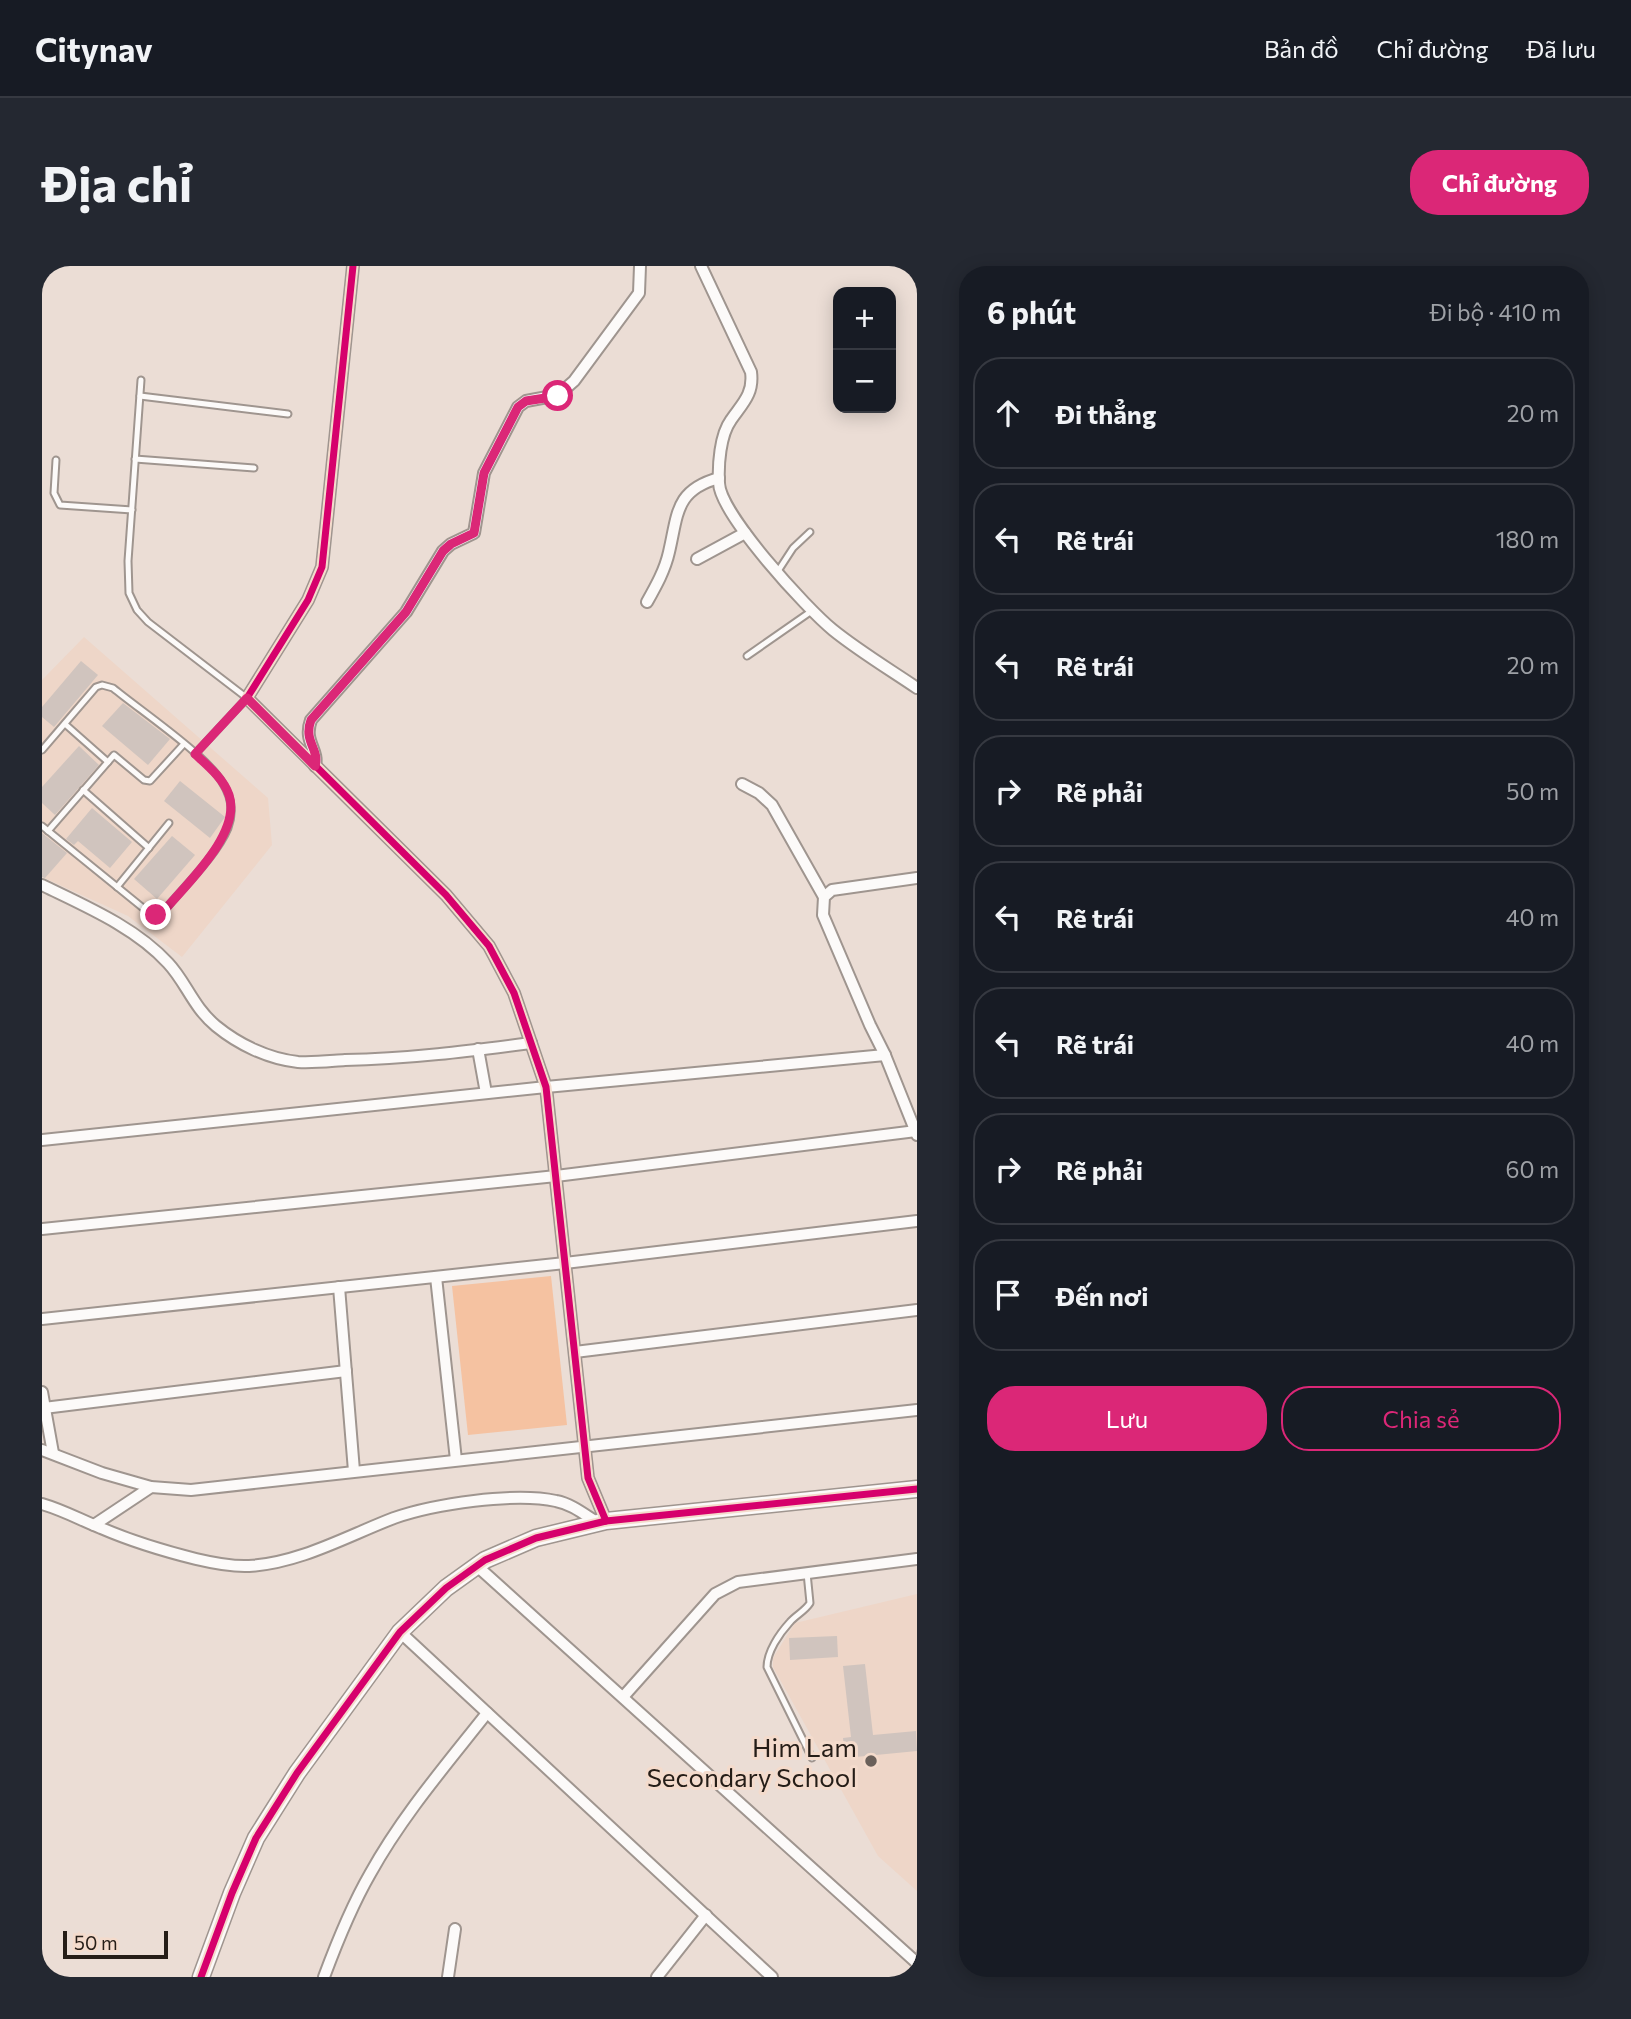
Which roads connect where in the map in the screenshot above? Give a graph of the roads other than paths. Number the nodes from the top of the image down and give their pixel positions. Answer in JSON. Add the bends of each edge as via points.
{"nodes":[{"id":1,"x":353,"y":266,"type":"edge"},
{"id":2,"x":640,"y":266,"type":"edge"},
{"id":3,"x":701,"y":266,"type":"edge"},
{"id":4,"x":141,"y":380,"type":"dead end"},
{"id":5,"x":140,"y":396,"type":"junction"},
{"id":6,"x":288,"y":414,"type":"dead end"},
{"id":7,"x":135,"y":459,"type":"junction"},
{"id":8,"x":56,"y":460,"type":"dead end"},
{"id":9,"x":254,"y":468,"type":"dead end"},
{"id":10,"x":719,"y":478,"type":"junction"},
{"id":11,"x":132,"y":510,"type":"junction"},
{"id":12,"x":745,"y":533,"type":"junction"},
{"id":13,"x":810,"y":533,"type":"dead end"},
{"id":14,"x":697,"y":559,"type":"dead end"},
{"id":15,"x":778,"y":571,"type":"junction"},
{"id":16,"x":647,"y":602,"type":"dead end"},
{"id":17,"x":813,"y":610,"type":"junction"},
{"id":18,"x":747,"y":656,"type":"dead end"},
{"id":19,"x":917,"y":688,"type":"edge"},
{"id":20,"x":247,"y":698,"type":"junction"},
{"id":21,"x":65,"y":724,"type":"junction"},
{"id":22,"x":183,"y":745,"type":"junction"},
{"id":23,"x":42,"y":750,"type":"edge"},
{"id":24,"x":195,"y":754,"type":"junction"},
{"id":25,"x":108,"y":762,"type":"junction"},
{"id":26,"x":315,"y":766,"type":"junction"},
{"id":27,"x":742,"y":784,"type":"dead end"},
{"id":28,"x":83,"y":790,"type":"junction"},
{"id":29,"x":169,"y":823,"type":"dead end"},
{"id":30,"x":42,"y":826,"type":"edge"},
{"id":31,"x":48,"y":831,"type":"junction"},
{"id":32,"x":149,"y":848,"type":"junction"},
{"id":33,"x":917,"y":878,"type":"edge"},
{"id":34,"x":42,"y":885,"type":"edge"},
{"id":35,"x":117,"y":887,"type":"junction"},
{"id":36,"x":824,"y":897,"type":"junction"},
{"id":37,"x":531,"y":1043,"type":"junction"},
{"id":38,"x":478,"y":1049,"type":"junction"},
{"id":39,"x":885,"y":1055,"type":"junction"},
{"id":40,"x":546,"y":1087,"type":"junction"},
{"id":41,"x":486,"y":1093,"type":"junction"},
{"id":42,"x":916,"y":1133,"type":"edge"},
{"id":43,"x":42,"y":1140,"type":"edge"},
{"id":44,"x":556,"y":1176,"type":"junction"},
{"id":45,"x":917,"y":1221,"type":"edge"},
{"id":46,"x":42,"y":1229,"type":"edge"},
{"id":47,"x":565,"y":1263,"type":"junction"},
{"id":48,"x":436,"y":1276,"type":"junction"},
{"id":49,"x":339,"y":1287,"type":"junction"},
{"id":50,"x":917,"y":1310,"type":"edge"},
{"id":51,"x":42,"y":1319,"type":"edge"},
{"id":52,"x":575,"y":1352,"type":"junction"},
{"id":53,"x":346,"y":1371,"type":"junction"},
{"id":54,"x":42,"y":1392,"type":"edge"},
{"id":55,"x":44,"y":1408,"type":"junction"},
{"id":56,"x":917,"y":1410,"type":"edge"},
{"id":57,"x":584,"y":1446,"type":"junction"},
{"id":58,"x":47,"y":1451,"type":"edge"},
{"id":59,"x":456,"y":1460,"type":"junction"},
{"id":60,"x":354,"y":1471,"type":"junction"},
{"id":61,"x":151,"y":1487,"type":"junction"},
{"id":62,"x":917,"y":1489,"type":"edge"},
{"id":63,"x":42,"y":1504,"type":"edge"},
{"id":64,"x":602,"y":1522,"type":"junction"},
{"id":65,"x":97,"y":1523,"type":"junction"},
{"id":66,"x":917,"y":1559,"type":"edge"},
{"id":67,"x":477,"y":1566,"type":"junction"},
{"id":68,"x":807,"y":1573,"type":"junction"},
{"id":69,"x":400,"y":1632,"type":"junction"},
{"id":70,"x":624,"y":1698,"type":"junction"},
{"id":71,"x":487,"y":1713,"type":"junction"},
{"id":72,"x":812,"y":1758,"type":"dead end"},
{"id":73,"x":706,"y":1915,"type":"junction"},
{"id":74,"x":455,"y":1929,"type":"dead end"},
{"id":75,"x":917,"y":1963,"type":"edge"},
{"id":76,"x":201,"y":1977,"type":"edge"},
{"id":77,"x":324,"y":1977,"type":"edge"},
{"id":78,"x":449,"y":1977,"type":"edge"},
{"id":79,"x":657,"y":1977,"type":"edge"},
{"id":80,"x":772,"y":1977,"type":"edge"}],
"edges":[{"from":1,"to":20,"type":"street","via":[[322,567],[308,600]]},
{"from":2,"to":26,"type":"street","via":[[639,293],[574,381],[558,396],[526,401],[518,407],[484,473],[474,533],[443,551],[406,612],[311,720],[307,733],[316,755]]},
{"from":3,"to":10,"type":"street","via":[[752,380],[743,406],[727,428]]},
{"from":4,"to":5,"type":"lane"},
{"from":5,"to":6,"type":"lane"},
{"from":5,"to":7,"type":"lane"},
{"from":7,"to":9,"type":"lane"},
{"from":7,"to":11,"type":"lane"},
{"from":8,"to":11,"type":"lane","via":[[54,493],[60,505]]},
{"from":10,"to":12,"type":"street","via":[[729,510]]},
{"from":10,"to":16,"type":"street","via":[[695,488],[678,508],[665,564]]},
{"from":11,"to":20,"type":"lane","via":[[128,561],[132,602],[148,622]]},
{"from":12,"to":14,"type":"street"},
{"from":12,"to":15,"type":"street"},
{"from":13,"to":15,"type":"lane"},
{"from":15,"to":17,"type":"street"},
{"from":17,"to":18,"type":"lane"},
{"from":17,"to":19,"type":"street","via":[[833,630]]},
{"from":20,"to":24,"type":"lane"},
{"from":20,"to":26,"type":"street"},
{"from":21,"to":22,"type":"lane","via":[[102,685],[113,688]]},
{"from":21,"to":23,"type":"lane"},
{"from":21,"to":25,"type":"lane"},
{"from":22,"to":24,"type":"lane"},
{"from":22,"to":25,"type":"lane","via":[[150,781],[117,755]]},
{"from":24,"to":35,"type":"lane","via":[[221,779],[229,795],[229,826],[220,843],[156,915]]},
{"from":25,"to":28,"type":"lane"},
{"from":26,"to":37,"type":"street","via":[[446,895],[489,946],[514,993]]},
{"from":27,"to":36,"type":"street","via":[[772,805]]},
{"from":28,"to":31,"type":"lane"},
{"from":28,"to":32,"type":"lane"},
{"from":29,"to":32,"type":"lane"},
{"from":30,"to":31,"type":"lane"},
{"from":31,"to":35,"type":"lane"},
{"from":32,"to":35,"type":"lane"},
{"from":33,"to":36,"type":"street","via":[[832,890]]},
{"from":34,"to":38,"type":"street","via":[[141,940],[169,964],[215,1026],[249,1048],[297,1062]]},
{"from":36,"to":39,"type":"street","via":[[823,915],[832,939]]},
{"from":37,"to":38,"type":"street"},
{"from":37,"to":40,"type":"street"},
{"from":38,"to":41,"type":"street"},
{"from":39,"to":40,"type":"street"},
{"from":39,"to":42,"type":"street"},
{"from":40,"to":41,"type":"street"},
{"from":40,"to":44,"type":"street"},
{"from":41,"to":43,"type":"street"},
{"from":42,"to":44,"type":"street"},
{"from":44,"to":46,"type":"street"},
{"from":44,"to":47,"type":"street"},
{"from":45,"to":47,"type":"street"},
{"from":47,"to":48,"type":"street"},
{"from":47,"to":52,"type":"street"},
{"from":48,"to":49,"type":"street"},
{"from":48,"to":59,"type":"street"},
{"from":49,"to":51,"type":"street"},
{"from":49,"to":53,"type":"street"},
{"from":50,"to":52,"type":"street"},
{"from":52,"to":57,"type":"street"},
{"from":53,"to":55,"type":"street"},
{"from":53,"to":60,"type":"street"},
{"from":54,"to":55,"type":"street"},
{"from":55,"to":58,"type":"street"},
{"from":56,"to":57,"type":"street"},
{"from":57,"to":59,"type":"street"},
{"from":57,"to":64,"type":"street"},
{"from":58,"to":61,"type":"street"},
{"from":59,"to":60,"type":"street"},
{"from":60,"to":61,"type":"street","via":[[191,1490]]},
{"from":61,"to":65,"type":"street"},
{"from":62,"to":64,"type":"street"},
{"from":63,"to":65,"type":"street"},
{"from":64,"to":65,"type":"street","via":[[558,1501],[541,1499],[428,1507],[311,1552],[247,1566],[171,1553]]},
{"from":64,"to":67,"type":"street","via":[[536,1538]]},
{"from":66,"to":68,"type":"street"},
{"from":67,"to":69,"type":"street"},
{"from":67,"to":70,"type":"street"},
{"from":68,"to":70,"type":"street","via":[[738,1582],[715,1594]]},
{"from":68,"to":72,"type":"lane","via":[[810,1603],[790,1622],[766,1667]]},
{"from":69,"to":71,"type":"street"},
{"from":69,"to":76,"type":"street","via":[[256,1838]]},
{"from":70,"to":75,"type":"street"},
{"from":71,"to":73,"type":"street"},
{"from":71,"to":77,"type":"street","via":[[409,1813],[371,1872],[346,1919]]},
{"from":73,"to":79,"type":"street"},
{"from":73,"to":80,"type":"street"},
{"from":74,"to":78,"type":"street"}]}
